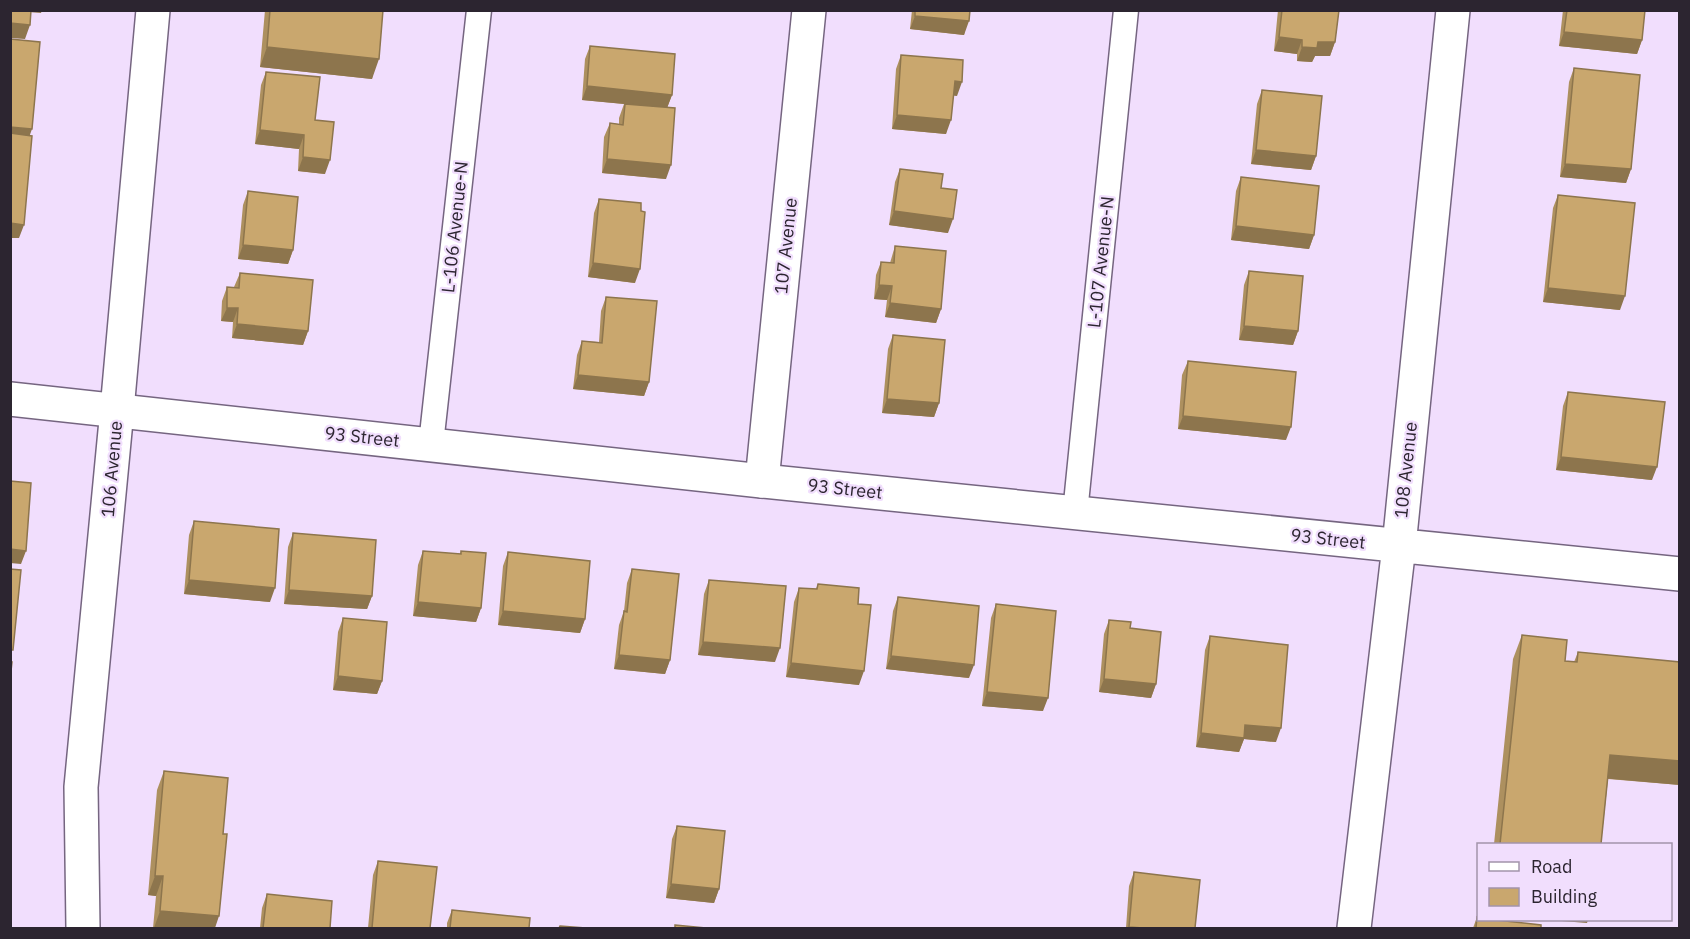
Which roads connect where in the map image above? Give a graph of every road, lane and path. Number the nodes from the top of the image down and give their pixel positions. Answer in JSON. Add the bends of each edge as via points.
{"nodes":[{"id":1,"x":153,"y":10,"type":"edge"},
{"id":2,"x":479,"y":10,"type":"edge"},
{"id":3,"x":809,"y":10,"type":"edge"},
{"id":4,"x":1126,"y":10,"type":"edge"},
{"id":5,"x":1453,"y":10,"type":"edge"},
{"id":6,"x":10,"y":399,"type":"edge"},
{"id":7,"x":117,"y":410,"type":"junction"},
{"id":8,"x":431,"y":444,"type":"junction"},
{"id":9,"x":762,"y":481,"type":"junction"},
{"id":10,"x":1075,"y":513,"type":"junction"},
{"id":11,"x":1399,"y":546,"type":"junction"},
{"id":12,"x":1680,"y":574,"type":"edge"},
{"id":13,"x":83,"y":928,"type":"edge"},
{"id":14,"x":1354,"y":928,"type":"edge"}],
"edges":[{"from":1,"to":7,"type":"street","name":"106 Avenue"},
{"from":2,"to":8,"type":"lane","name":"L-106 Avenue-N"},
{"from":3,"to":9,"type":"street","name":"107 Avenue"},
{"from":4,"to":10,"type":"lane","name":"L-107 Avenue-N"},
{"from":5,"to":11,"type":"street","name":"108 Avenue"},
{"from":6,"to":7,"type":"street","name":"93 Street"},
{"from":7,"to":8,"type":"street","name":"93 Street"},
{"from":7,"to":13,"type":"street","name":"106 Avenue","via":[[81,787]]},
{"from":8,"to":9,"type":"street","name":"93 Street"},
{"from":9,"to":10,"type":"street","name":"93 Street"},
{"from":10,"to":11,"type":"street","name":"93 Street"},
{"from":11,"to":12,"type":"street","name":"93 Street"},
{"from":11,"to":14,"type":"street","name":"108 Avenue"}]}
